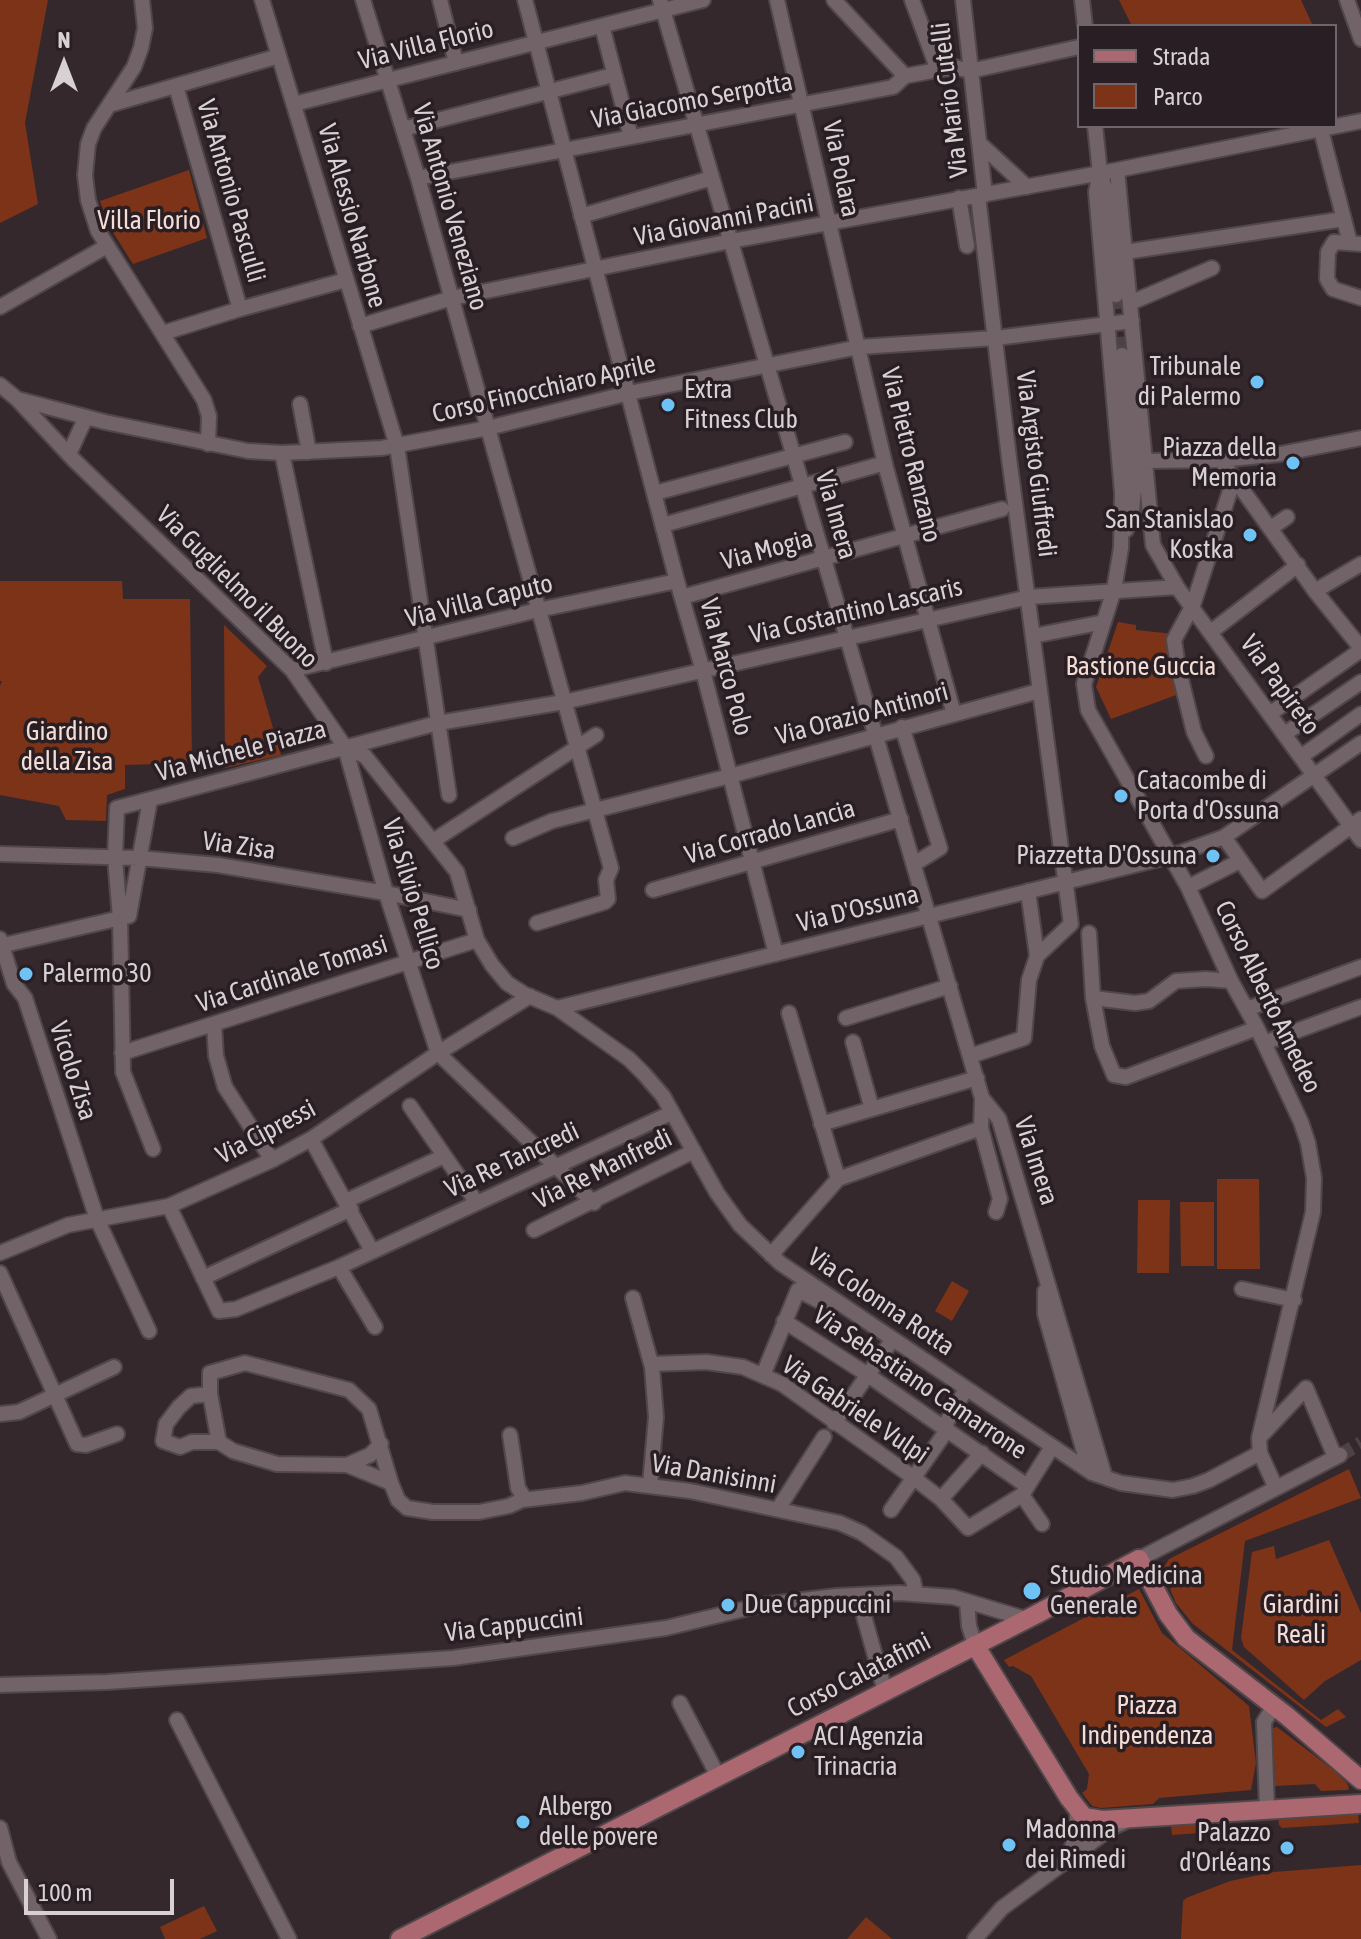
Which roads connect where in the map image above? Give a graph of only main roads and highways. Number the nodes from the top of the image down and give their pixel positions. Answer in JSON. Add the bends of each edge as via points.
{"nodes":[{"id":1,"x":975,"y":1645,"type":"junction"},
{"id":2,"x":1361,"y":1780,"type":"edge"},
{"id":3,"x":1358,"y":1802,"type":"edge"},
{"id":4,"x":400,"y":1939,"type":"edge"}],
"edges":[{"from":1,"to":2,"type":"main road","name":"Corso Calatafimi","via":[[1139,1559],[1186,1638]]},
{"from":1,"to":3,"type":"main road","via":[[1084,1817]]},
{"from":1,"to":4,"type":"main road","name":"Corso Calatafimi"}]}
